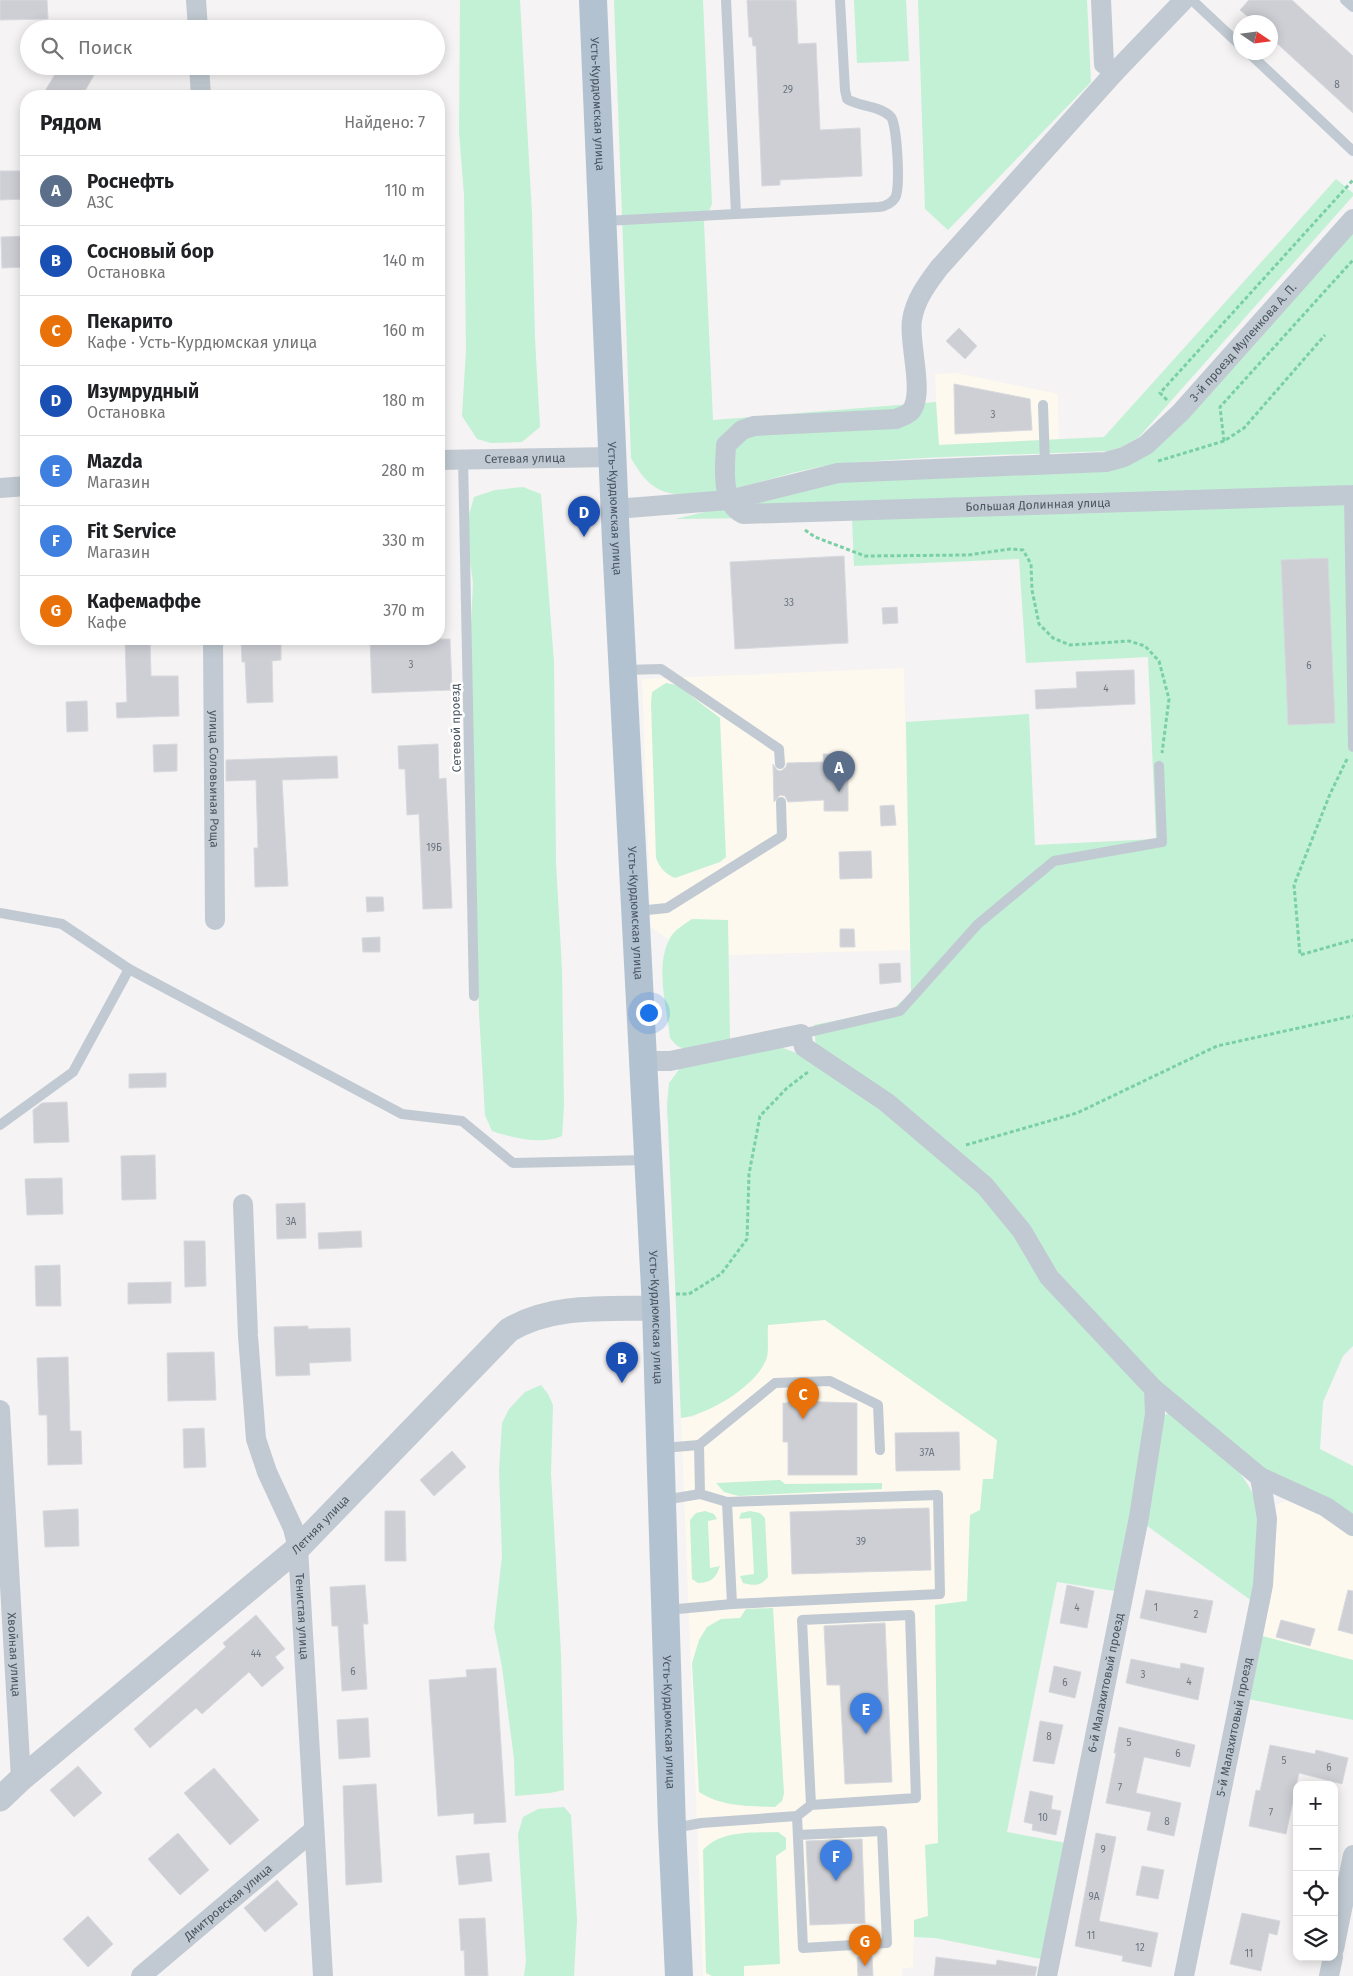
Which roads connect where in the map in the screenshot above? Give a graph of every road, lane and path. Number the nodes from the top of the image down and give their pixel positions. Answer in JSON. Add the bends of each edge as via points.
{"nodes":[{"id":1,"x":196,"y":0,"type":"edge"},
{"id":2,"x":593,"y":0,"type":"edge"},
{"id":3,"x":726,"y":0,"type":"edge"},
{"id":4,"x":840,"y":0,"type":"edge"},
{"id":5,"x":1101,"y":0,"type":"edge"},
{"id":6,"x":1184,"y":0,"type":"edge"},
{"id":7,"x":1192,"y":0,"type":"edge"},
{"id":8,"x":1345,"y":0,"type":"edge"},
{"id":9,"x":1353,"y":7,"type":"edge"},
{"id":10,"x":197,"y":20,"type":"edge"},
{"id":11,"x":1233,"y":38,"type":"edge"},
{"id":12,"x":1256,"y":60,"type":"edge"},
{"id":13,"x":1115,"y":72,"type":"junction"},
{"id":14,"x":200,"y":75,"type":"edge"},
{"id":15,"x":201,"y":90,"type":"edge"},
{"id":16,"x":1353,"y":151,"type":"edge"},
{"id":17,"x":1353,"y":180,"type":"edge"},
{"id":18,"x":736,"y":214,"type":"junction"},
{"id":19,"x":1353,"y":219,"type":"edge"},
{"id":20,"x":603,"y":221,"type":"junction"},
{"id":21,"x":1353,"y":260,"type":"edge"},
{"id":22,"x":1325,"y":335,"type":"dead end"},
{"id":23,"x":1043,"y":405,"type":"dead end"},
{"id":24,"x":1181,"y":412,"type":"junction"},
{"id":25,"x":1224,"y":442,"type":"junction"},
{"id":26,"x":612,"y":457,"type":"junction"},
{"id":27,"x":463,"y":458,"type":"junction"},
{"id":28,"x":445,"y":460,"type":"edge"},
{"id":29,"x":1155,"y":462,"type":"dead end"},
{"id":30,"x":1045,"y":464,"type":"junction"},
{"id":31,"x":20,"y":486,"type":"edge"},
{"id":32,"x":0,"y":488,"type":"edge"},
{"id":33,"x":1351,"y":495,"type":"edge"},
{"id":34,"x":729,"y":500,"type":"junction"},
{"id":35,"x":615,"y":509,"type":"junction"},
{"id":36,"x":791,"y":513,"type":"junction"},
{"id":37,"x":213,"y":645,"type":"edge"},
{"id":38,"x":623,"y":670,"type":"junction"},
{"id":39,"x":1352,"y":747,"type":"edge"},
{"id":40,"x":780,"y":764,"type":"dead end"},
{"id":41,"x":1159,"y":766,"type":"joint"},
{"id":42,"x":781,"y":802,"type":"dead end"},
{"id":43,"x":634,"y":912,"type":"junction"},
{"id":44,"x":0,"y":913,"type":"edge"},
{"id":45,"x":215,"y":920,"type":"dead end"},
{"id":46,"x":1353,"y":940,"type":"edge"},
{"id":47,"x":129,"y":969,"type":"junction"},
{"id":48,"x":474,"y":996,"type":"dead end"},
{"id":49,"x":1353,"y":1016,"type":"edge"},
{"id":50,"x":802,"y":1034,"type":"junction"},
{"id":51,"x":642,"y":1061,"type":"junction"},
{"id":52,"x":824,"y":1061,"type":"junction"},
{"id":53,"x":0,"y":1125,"type":"edge"},
{"id":54,"x":947,"y":1151,"type":"junction"},
{"id":55,"x":649,"y":1160,"type":"junction"},
{"id":56,"x":243,"y":1204,"type":"dead end"},
{"id":57,"x":656,"y":1301,"type":"junction"},
{"id":58,"x":1154,"y":1388,"type":"junction"},
{"id":59,"x":0,"y":1410,"type":"edge"},
{"id":60,"x":699,"y":1445,"type":"junction"},
{"id":61,"x":661,"y":1448,"type":"junction"},
{"id":62,"x":880,"y":1450,"type":"dead end"},
{"id":63,"x":1260,"y":1477,"type":"junction"},
{"id":64,"x":700,"y":1494,"type":"junction"},
{"id":65,"x":663,"y":1500,"type":"junction"},
{"id":66,"x":727,"y":1502,"type":"junction"},
{"id":67,"x":1353,"y":1526,"type":"edge"},
{"id":68,"x":298,"y":1548,"type":"junction"},
{"id":69,"x":732,"y":1604,"type":"junction"},
{"id":70,"x":666,"y":1610,"type":"junction"},
{"id":71,"x":21,"y":1779,"type":"junction"},
{"id":72,"x":0,"y":1799,"type":"edge"},
{"id":73,"x":811,"y":1805,"type":"junction"},
{"id":74,"x":797,"y":1816,"type":"junction"},
{"id":75,"x":672,"y":1828,"type":"junction"},
{"id":76,"x":314,"y":1830,"type":"junction"},
{"id":77,"x":798,"y":1835,"type":"junction"},
{"id":78,"x":1353,"y":1855,"type":"edge"},
{"id":79,"x":1338,"y":1929,"type":"edge"},
{"id":80,"x":1332,"y":1961,"type":"edge"},
{"id":81,"x":141,"y":1976,"type":"edge"},
{"id":82,"x":323,"y":1976,"type":"edge"},
{"id":83,"x":679,"y":1976,"type":"edge"},
{"id":84,"x":1047,"y":1976,"type":"edge"},
{"id":85,"x":1184,"y":1976,"type":"edge"},
{"id":86,"x":1329,"y":1976,"type":"edge"}],
"edges":[{"from":1,"to":10,"type":"street"},
{"from":2,"to":20,"type":"main road","name":"Усть-Курдюмская улица"},
{"from":3,"to":18,"type":"lane"},
{"from":4,"to":18,"type":"lane","via":[[845,90],[848,99],[855,104],[884,112],[891,118],[895,128],[896,197],[889,205],[879,207]]},
{"from":5,"to":13,"type":"street","via":[[1104,64]]},
{"from":6,"to":13,"type":"street"},
{"from":7,"to":11,"type":"lane"},
{"from":8,"to":9,"type":"lane"},
{"from":12,"to":16,"type":"lane"},
{"from":13,"to":34,"type":"street","via":[[925,286],[912,321],[916,396],[910,412],[896,419],[754,426],[742,430],[726,445]]},
{"from":14,"to":15,"type":"street"},
{"from":17,"to":24,"type":"path","via":[[1160,393]]},
{"from":18,"to":20,"type":"lane"},
{"from":19,"to":24,"type":"street","name":"3-й проезд Муленкова А. П."},
{"from":20,"to":26,"type":"main road","name":"Усть-Курдюмская улица"},
{"from":21,"to":25,"type":"path","via":[[1220,407]]},
{"from":22,"to":25,"type":"path","via":[[1244,428]]},
{"from":23,"to":30,"type":"lane"},
{"from":24,"to":30,"type":"street","name":"3-й проезд Муленкова А. П.","via":[[1146,445],[1124,457],[1106,462]]},
{"from":25,"to":29,"type":"path"},
{"from":26,"to":27,"type":"street","name":"Сетевая улица"},
{"from":26,"to":35,"type":"main road","name":"Усть-Курдюмская улица"},
{"from":27,"to":28,"type":"street","name":"Сетевая улица"},
{"from":27,"to":48,"type":"lane","name":"Сетевой проезд"},
{"from":30,"to":34,"type":"street","via":[[838,473]]},
{"from":31,"to":32,"type":"street"},
{"from":33,"to":36,"type":"street","name":"Большая Долинная улица"},
{"from":33,"to":39,"type":"lane"},
{"from":34,"to":35,"type":"street"},
{"from":34,"to":36,"type":"street","name":"Большая Долинная улица","via":[[735,510],[743,514]]},
{"from":35,"to":38,"type":"main road","name":"Усть-Курдюмская улица"},
{"from":36,"to":41,"type":"path","via":[[798,525],[815,537],[865,556],[968,555],[1023,550],[1031,564],[1039,624],[1054,638],[1070,645],[1129,641],[1145,646],[1159,661],[1169,699]]},
{"from":37,"to":45,"type":"street","name":"улица Соловьиная Роща"},
{"from":38,"to":40,"type":"lane","via":[[661,669],[779,748]]},
{"from":38,"to":43,"type":"main road","name":"Усть-Курдюмская улица"},
{"from":39,"to":46,"type":"path","via":[[1294,885],[1300,954]]},
{"from":41,"to":50,"type":"lane","via":[[1162,842],[1054,861],[978,924],[900,1011]]},
{"from":42,"to":43,"type":"lane","via":[[782,836],[666,908]]},
{"from":43,"to":51,"type":"main road","name":"Усть-Курдюмская улица"},
{"from":44,"to":47,"type":"lane","via":[[62,924]]},
{"from":47,"to":53,"type":"lane","via":[[73,1072]]},
{"from":47,"to":55,"type":"lane","via":[[402,1114],[462,1120],[513,1163]]},
{"from":49,"to":54,"type":"path","via":[[1218,1046],[1077,1113]]},
{"from":50,"to":51,"type":"street","via":[[670,1061]]},
{"from":50,"to":52,"type":"street","via":[[804,1047]]},
{"from":51,"to":55,"type":"main road","name":"Усть-Курдюмская улица"},
{"from":52,"to":54,"type":"street","via":[[886,1102]]},
{"from":52,"to":57,"type":"path","via":[[788,1088],[760,1116],[749,1174],[748,1239],[721,1274],[689,1294]]},
{"from":54,"to":58,"type":"street","via":[[985,1186],[1022,1231],[1049,1277]]},
{"from":55,"to":57,"type":"main road","name":"Усть-Курдюмская улица"},
{"from":56,"to":68,"type":"street","name":"Тенистая улица","via":[[256,1440],[293,1528]]},
{"from":57,"to":61,"type":"main road","name":"Усть-Курдюмская улица"},
{"from":57,"to":68,"type":"street","name":"Летняя улица","via":[[542,1314],[509,1330]]},
{"from":58,"to":63,"type":"street"},
{"from":58,"to":84,"type":"street","name":"6-й Малахитовый проезд","via":[[1155,1414],[1139,1517]]},
{"from":59,"to":71,"type":"street","name":"Хвойная улица"},
{"from":60,"to":61,"type":"lane"},
{"from":60,"to":62,"type":"lane","via":[[775,1383],[830,1381],[878,1405]]},
{"from":60,"to":64,"type":"lane"},
{"from":61,"to":65,"type":"main road","name":"Усть-Курдюмская улица"},
{"from":63,"to":67,"type":"street","via":[[1326,1507]]},
{"from":63,"to":85,"type":"street","name":"5-й Малахитовый проезд","via":[[1267,1519],[1263,1585]]},
{"from":64,"to":65,"type":"lane"},
{"from":64,"to":66,"type":"lane"},
{"from":65,"to":70,"type":"main road","name":"Усть-Курдюмская улица"},
{"from":66,"to":69,"type":"lane"},
{"from":66,"to":69,"type":"lane","via":[[938,1495],[940,1594]]},
{"from":68,"to":71,"type":"street","name":"Летняя улица"},
{"from":68,"to":76,"type":"street","name":"Тенистая улица"},
{"from":69,"to":70,"type":"lane"},
{"from":70,"to":75,"type":"main road","name":"Усть-Курдюмская улица"},
{"from":71,"to":72,"type":"street","name":"Летняя улица"},
{"from":73,"to":73,"type":"lane","via":[[916,1798],[910,1615],[802,1620]]},
{"from":73,"to":74,"type":"lane"},
{"from":74,"to":75,"type":"lane"},
{"from":74,"to":77,"type":"lane"},
{"from":75,"to":83,"type":"main road","name":"Усть-Курдюмская улица"},
{"from":76,"to":81,"type":"street","name":"Дмитровская улица"},
{"from":76,"to":82,"type":"street","name":"Тенистая улица"},
{"from":77,"to":77,"type":"lane","via":[[803,1948],[887,1943],[882,1831]]},
{"from":78,"to":79,"type":"street"},
{"from":80,"to":86,"type":"street"}]}
